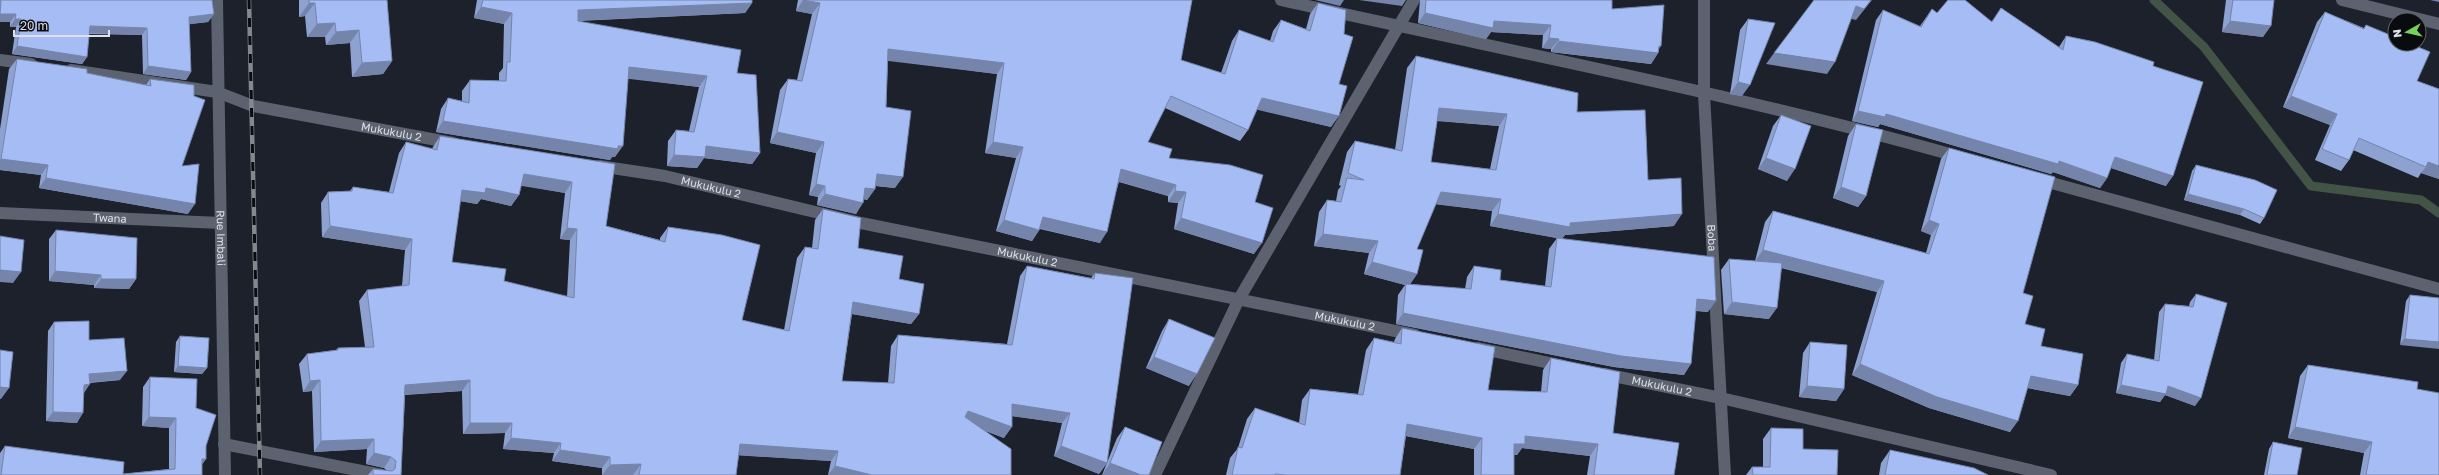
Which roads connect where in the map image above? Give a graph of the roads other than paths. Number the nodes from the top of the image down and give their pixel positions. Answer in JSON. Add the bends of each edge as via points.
{"nodes":[{"id":1,"x":217,"y":0,"type":"edge"},
{"id":2,"x":1281,"y":0,"type":"edge"},
{"id":3,"x":1414,"y":0,"type":"edge"},
{"id":4,"x":1704,"y":0,"type":"edge"},
{"id":5,"x":2342,"y":0,"type":"edge"},
{"id":6,"x":2439,"y":24,"type":"edge"},
{"id":7,"x":1397,"y":26,"type":"junction"},
{"id":8,"x":0,"y":60,"type":"edge"},
{"id":9,"x":46,"y":66,"type":"edge"},
{"id":10,"x":62,"y":69,"type":"edge"},
{"id":11,"x":217,"y":92,"type":"junction"},
{"id":12,"x":1704,"y":94,"type":"junction"},
{"id":13,"x":465,"y":145,"type":"edge"},
{"id":14,"x":1969,"y":159,"type":"edge"},
{"id":15,"x":586,"y":164,"type":"edge"},
{"id":16,"x":2022,"y":174,"type":"edge"},
{"id":17,"x":0,"y":213,"type":"edge"},
{"id":18,"x":220,"y":223,"type":"junction"},
{"id":19,"x":2439,"y":289,"type":"edge"},
{"id":20,"x":1240,"y":299,"type":"junction"},
{"id":21,"x":1426,"y":337,"type":"edge"},
{"id":22,"x":1465,"y":345,"type":"edge"},
{"id":23,"x":1573,"y":368,"type":"edge"},
{"id":24,"x":1589,"y":371,"type":"edge"},
{"id":25,"x":1721,"y":398,"type":"junction"},
{"id":26,"x":224,"y":444,"type":"junction"},
{"id":27,"x":225,"y":475,"type":"edge"},
{"id":28,"x":382,"y":475,"type":"edge"},
{"id":29,"x":1155,"y":475,"type":"edge"},
{"id":30,"x":1725,"y":475,"type":"edge"},
{"id":31,"x":2051,"y":475,"type":"edge"}],
"edges":[{"from":1,"to":11,"type":"street","name":"Rue Imbali"},
{"from":2,"to":7,"type":"street"},
{"from":3,"to":7,"type":"street"},
{"from":4,"to":12,"type":"street","name":"Boba"},
{"from":5,"to":6,"type":"street"},
{"from":7,"to":12,"type":"street"},
{"from":7,"to":20,"type":"street"},
{"from":8,"to":9,"type":"street"},
{"from":10,"to":11,"type":"street","name":"Mukukulu 2"},
{"from":11,"to":13,"type":"street","name":"Mukukulu 2","via":[[253,106]]},
{"from":11,"to":18,"type":"street","name":"Rue Imbali"},
{"from":12,"to":14,"type":"street","via":[[1893,138]]},
{"from":12,"to":25,"type":"street","name":"Boba"},
{"from":15,"to":20,"type":"street","name":"Mukukulu 2","via":[[664,176],[861,223]]},
{"from":16,"to":19,"type":"street"},
{"from":17,"to":18,"type":"street","name":"Twana"},
{"from":18,"to":26,"type":"street","name":"Rue Imbali"},
{"from":20,"to":21,"type":"street","name":"Mukukulu 2"},
{"from":20,"to":29,"type":"street"},
{"from":22,"to":23,"type":"street"},
{"from":24,"to":25,"type":"street","name":"Mukukulu 2"},
{"from":25,"to":30,"type":"street","name":"Boba"},
{"from":25,"to":31,"type":"street","name":"Mukukulu 2"},
{"from":26,"to":27,"type":"street","name":"Rue Imbali"},
{"from":26,"to":28,"type":"street"}]}
